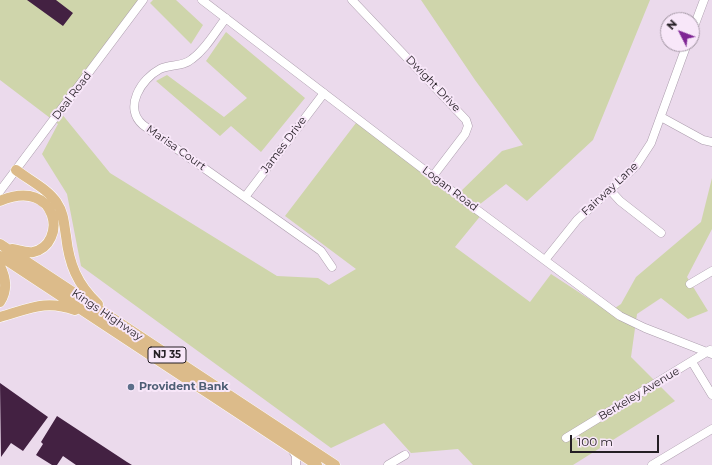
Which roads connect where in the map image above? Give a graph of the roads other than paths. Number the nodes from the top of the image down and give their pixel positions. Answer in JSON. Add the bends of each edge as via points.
{"nodes":[{"id":1,"x":143,"y":0,"type":"edge"},
{"id":2,"x":202,"y":0,"type":"edge"},
{"id":3,"x":352,"y":0,"type":"edge"},
{"id":4,"x":704,"y":0,"type":"edge"},
{"id":5,"x":700,"y":12,"type":"edge"},
{"id":6,"x":226,"y":18,"type":"junction"},
{"id":7,"x":684,"y":52,"type":"edge"},
{"id":8,"x":324,"y":93,"type":"junction"},
{"id":9,"x":661,"y":117,"type":"junction"},
{"id":10,"x":712,"y":142,"type":"edge"},
{"id":11,"x":16,"y":170,"type":"junction"},
{"id":12,"x":433,"y":176,"type":"junction"},
{"id":13,"x":610,"y":190,"type":"junction"},
{"id":14,"x":0,"y":191,"type":"edge"},
{"id":15,"x":245,"y":197,"type":"junction"},
{"id":16,"x":0,"y":201,"type":"edge"},
{"id":17,"x":661,"y":233,"type":"dead end"},
{"id":18,"x":0,"y":244,"type":"edge"},
{"id":19,"x":0,"y":256,"type":"edge"},
{"id":20,"x":545,"y":260,"type":"junction"},
{"id":21,"x":0,"y":266,"type":"edge"},
{"id":22,"x":332,"y":267,"type":"dead end"},
{"id":23,"x":712,"y":271,"type":"edge"},
{"id":24,"x":690,"y":284,"type":"dead end"},
{"id":25,"x":0,"y":302,"type":"edge"},
{"id":26,"x":89,"y":314,"type":"junction"},
{"id":27,"x":0,"y":317,"type":"edge"},
{"id":28,"x":122,"y":325,"type":"junction"},
{"id":29,"x":710,"y":352,"type":"edge"},
{"id":30,"x":692,"y":362,"type":"junction"},
{"id":31,"x":712,"y":395,"type":"edge"},
{"id":32,"x":712,"y":429,"type":"edge"},
{"id":33,"x":566,"y":438,"type":"dead end"},
{"id":34,"x":291,"y":448,"type":"junction"},
{"id":35,"x":405,"y":455,"type":"dead end"},
{"id":36,"x":296,"y":465,"type":"edge"},
{"id":37,"x":317,"y":465,"type":"edge"},
{"id":38,"x":335,"y":465,"type":"edge"},
{"id":39,"x":388,"y":465,"type":"edge"},
{"id":40,"x":652,"y":465,"type":"edge"}],
"edges":[{"from":1,"to":11,"type":"street","name":"Deal Road"},
{"from":2,"to":6,"type":"street","name":"Logan Road"},
{"from":3,"to":12,"type":"street","name":"Dwight Drive","via":[[466,120],[468,126],[465,134]]},
{"from":4,"to":5,"type":"street"},
{"from":6,"to":8,"type":"street","name":"Logan Road"},
{"from":6,"to":15,"type":"street","name":"Marisa Court","via":[[191,61],[160,68],[151,75],[137,94],[134,110],[143,125]]},
{"from":7,"to":9,"type":"street","name":"Fairway Lane"},
{"from":8,"to":12,"type":"street","name":"Logan Road"},
{"from":8,"to":15,"type":"street","name":"James Drive"},
{"from":9,"to":10,"type":"street","via":[[703,140]]},
{"from":9,"to":13,"type":"street","name":"Fairway Lane","via":[[644,156]]},
{"from":11,"to":14,"type":"street","name":"Deal Road"},
{"from":11,"to":28,"type":"main road","via":[[57,202],[63,217],[69,258],[76,277],[87,293]]},
{"from":12,"to":20,"type":"street","name":"Logan Road"},
{"from":13,"to":17,"type":"street"},
{"from":13,"to":20,"type":"street","name":"Fairway Lane","via":[[577,220]]},
{"from":15,"to":22,"type":"street","name":"Marisa Court","via":[[321,251]]},
{"from":16,"to":18,"type":"main road","via":[[21,195],[38,198],[50,211],[54,224],[51,238],[38,250],[25,252]]},
{"from":18,"to":28,"type":"main road","name":"Kings Highway","number":"NJ 35"},
{"from":19,"to":26,"type":"main road","name":"Kings Highway","number":"NJ 35"},
{"from":20,"to":29,"type":"street","name":"Logan Road","via":[[620,316]]},
{"from":21,"to":25,"type":"main road","via":[[6,285]]},
{"from":23,"to":24,"type":"street"},
{"from":26,"to":27,"type":"main road","via":[[51,304]]},
{"from":26,"to":34,"type":"main road","name":"Kings Highway","number":"NJ 35"},
{"from":28,"to":38,"type":"main road","name":"Kings Highway","number":"NJ 35"},
{"from":29,"to":30,"type":"street","name":"Berkeley Avenue"},
{"from":30,"to":31,"type":"street"},
{"from":30,"to":33,"type":"street","name":"Berkeley Avenue"},
{"from":32,"to":40,"type":"street"},
{"from":34,"to":36,"type":"street","via":[[296,456]]},
{"from":34,"to":37,"type":"main road","name":"Kings Highway","number":"NJ 35"},
{"from":35,"to":39,"type":"street"}]}
